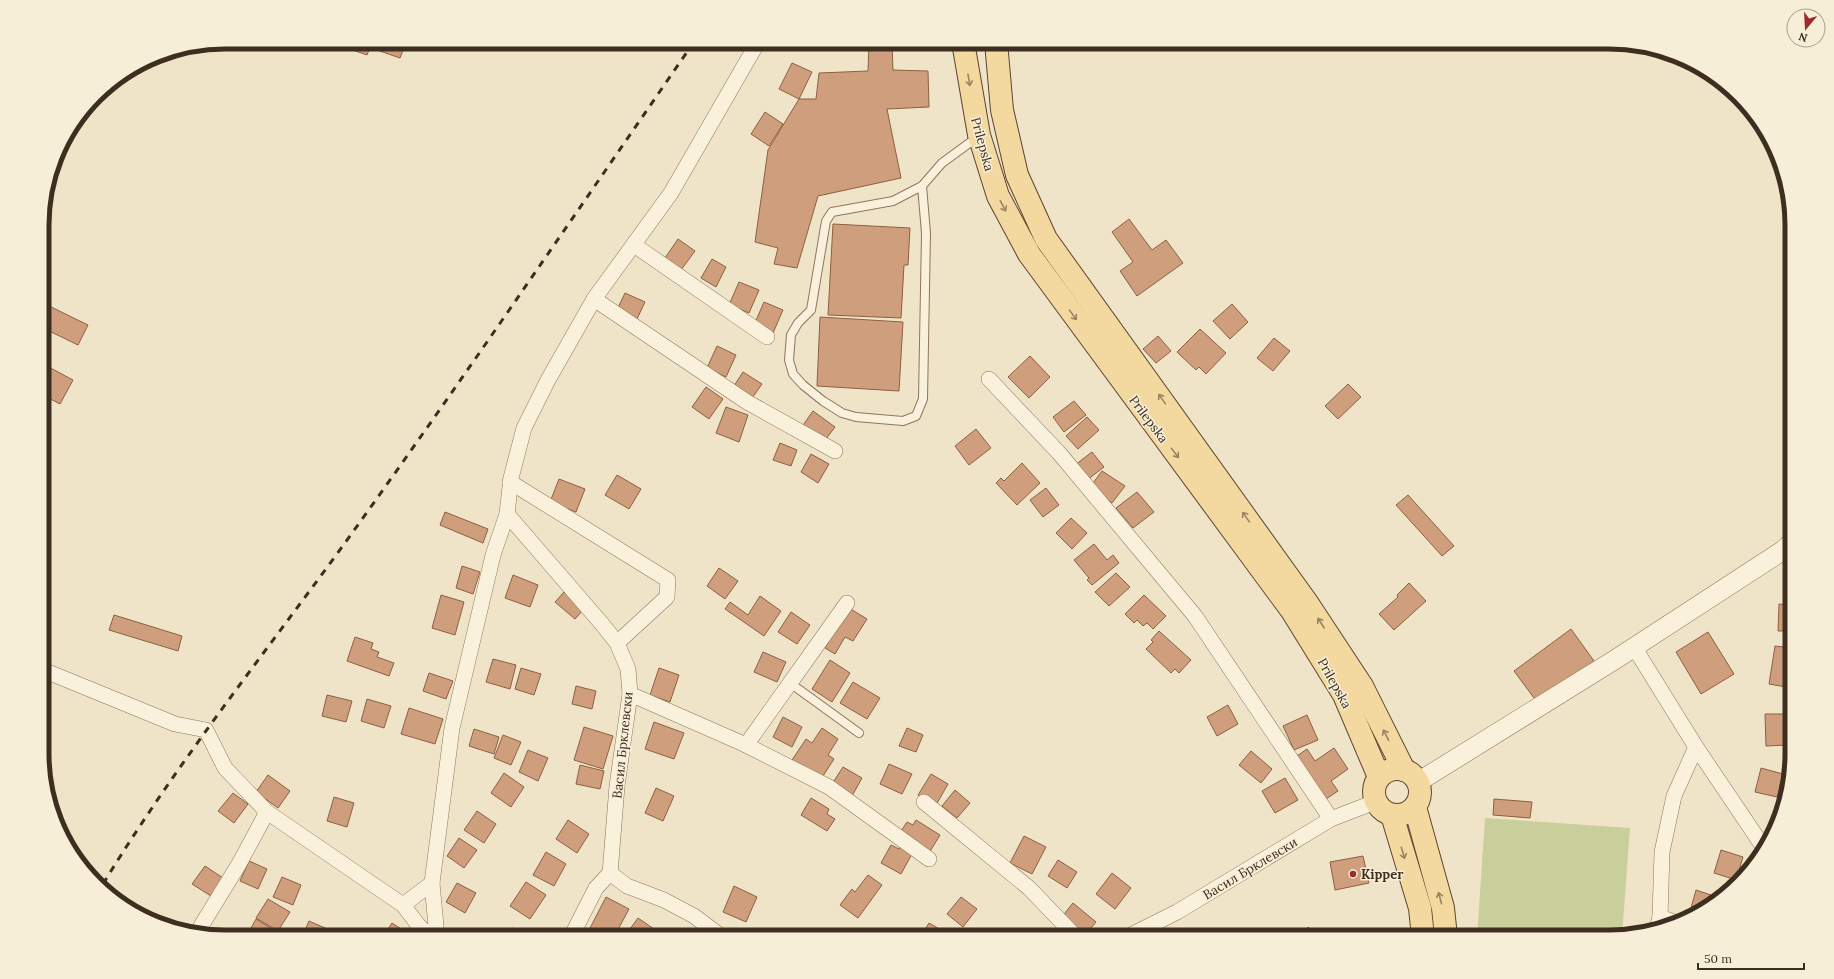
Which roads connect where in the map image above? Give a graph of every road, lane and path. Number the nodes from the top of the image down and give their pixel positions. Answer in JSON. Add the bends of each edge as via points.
{"nodes":[{"id":1,"x":754,"y":49,"type":"edge"},
{"id":2,"x":964,"y":49,"type":"edge"},
{"id":3,"x":997,"y":49,"type":"edge"},
{"id":4,"x":979,"y":135,"type":"junction"},
{"id":5,"x":922,"y":186,"type":"junction"},
{"id":6,"x":634,"y":245,"type":"junction"},
{"id":7,"x":594,"y":299,"type":"junction"},
{"id":8,"x":767,"y":337,"type":"dead end"},
{"id":9,"x":989,"y":379,"type":"dead end"},
{"id":10,"x":835,"y":451,"type":"dead end"},
{"id":11,"x":510,"y":482,"type":"junction"},
{"id":12,"x":507,"y":514,"type":"junction"},
{"id":13,"x":1785,"y":553,"type":"edge"},
{"id":14,"x":846,"y":603,"type":"dead end"},
{"id":15,"x":616,"y":643,"type":"junction"},
{"id":16,"x":1634,"y":647,"type":"junction"},
{"id":17,"x":49,"y":672,"type":"edge"},
{"id":18,"x":790,"y":683,"type":"junction"},
{"id":19,"x":630,"y":694,"type":"junction"},
{"id":20,"x":859,"y":733,"type":"dead end"},
{"id":21,"x":746,"y":745,"type":"junction"},
{"id":22,"x":1696,"y":747,"type":"junction"},
{"id":23,"x":1411,"y":776,"type":"junction"},
{"id":24,"x":1379,"y":777,"type":"junction"},
{"id":25,"x":924,"y":802,"type":"dead end"},
{"id":26,"x":1415,"y":807,"type":"junction"},
{"id":27,"x":1384,"y":809,"type":"junction"},
{"id":28,"x":267,"y":812,"type":"junction"},
{"id":29,"x":1331,"y":819,"type":"junction"},
{"id":30,"x":1761,"y":843,"type":"edge"},
{"id":31,"x":929,"y":859,"type":"dead end"},
{"id":32,"x":610,"y":873,"type":"junction"},
{"id":33,"x":432,"y":883,"type":"junction"},
{"id":34,"x":403,"y":905,"type":"junction"},
{"id":35,"x":1659,"y":923,"type":"edge"},
{"id":36,"x":200,"y":928,"type":"edge"},
{"id":37,"x":424,"y":930,"type":"edge"},
{"id":38,"x":436,"y":930,"type":"edge"},
{"id":39,"x":575,"y":930,"type":"edge"},
{"id":40,"x":713,"y":930,"type":"edge"},
{"id":41,"x":1069,"y":930,"type":"edge"},
{"id":42,"x":1141,"y":930,"type":"edge"},
{"id":43,"x":1422,"y":930,"type":"edge"},
{"id":44,"x":1445,"y":930,"type":"edge"}],
"edges":[{"from":1,"to":6,"type":"street","via":[[671,193]]},
{"from":2,"to":4,"type":"main road","name":"Prilepska","one_way":true},
{"from":23,"to":3,"type":"main road","name":"Prilepska","one_way":true,"via":[[1362,686],[1308,604],[1046,239],[1016,175],[1002,110]]},
{"from":4,"to":5,"type":"lane","via":[[942,163]]},
{"from":4,"to":24,"type":"main road","name":"Prilepska","one_way":true,"via":[[998,196],[1029,254],[1292,611],[1344,695]]},
{"from":5,"to":5,"type":"lane","via":[[893,201],[832,212],[826,221],[811,310],[798,323],[791,335],[789,360],[793,374],[803,385],[842,413],[856,417],[903,421],[916,416],[923,399],[926,233]]},
{"from":6,"to":7,"type":"street"},
{"from":6,"to":8,"type":"street"},
{"from":7,"to":10,"type":"street","via":[[747,402]]},
{"from":7,"to":11,"type":"street","via":[[524,428]]},
{"from":9,"to":29,"type":"street","via":[[1059,453],[1195,616]]},
{"from":11,"to":12,"type":"street"},
{"from":11,"to":15,"type":"street","via":[[668,580],[667,597]]},
{"from":12,"to":15,"type":"street","name":"Васил Брклевски"},
{"from":12,"to":33,"type":"street","via":[[493,556],[452,728]]},
{"from":13,"to":16,"type":"street"},
{"from":14,"to":18,"type":"street"},
{"from":15,"to":19,"type":"street","name":"Васил Брклевски","via":[[628,668]]},
{"from":16,"to":22,"type":"street"},
{"from":16,"to":23,"type":"street"},
{"from":17,"to":28,"type":"street","via":[[175,724],[206,730],[225,768]]},
{"from":18,"to":20,"type":"lane"},
{"from":18,"to":21,"type":"street"},
{"from":19,"to":21,"type":"street"},
{"from":19,"to":32,"type":"street","name":"Васил Брклевски","via":[[617,786]]},
{"from":21,"to":31,"type":"street","via":[[829,787]]},
{"from":22,"to":30,"type":"street"},
{"from":22,"to":35,"type":"street","via":[[1674,796],[1662,852]]},
{"from":23,"to":24,"type":"main road","via":[[1390,770]]},
{"from":23,"to":26,"type":"main road","via":[[1420,795]]},
{"from":24,"to":27,"type":"main road","via":[[1373,789]]},
{"from":25,"to":41,"type":"street","via":[[1029,888]]},
{"from":26,"to":27,"type":"main road","via":[[1405,814]]},
{"from":44,"to":26,"type":"main road","one_way":true,"via":[[1443,908]]},
{"from":27,"to":29,"type":"street","name":"Васил Брклевски"},
{"from":27,"to":43,"type":"main road","one_way":true,"via":[[1420,908]]},
{"from":28,"to":34,"type":"street"},
{"from":28,"to":36,"type":"street"},
{"from":29,"to":42,"type":"street","name":"Васил Брклевски","via":[[1177,912]]},
{"from":32,"to":39,"type":"street","via":[[596,888]]},
{"from":32,"to":40,"type":"street","via":[[628,886],[664,900],[694,916]]},
{"from":33,"to":34,"type":"street"},
{"from":33,"to":38,"type":"street"},
{"from":34,"to":37,"type":"street"}]}
